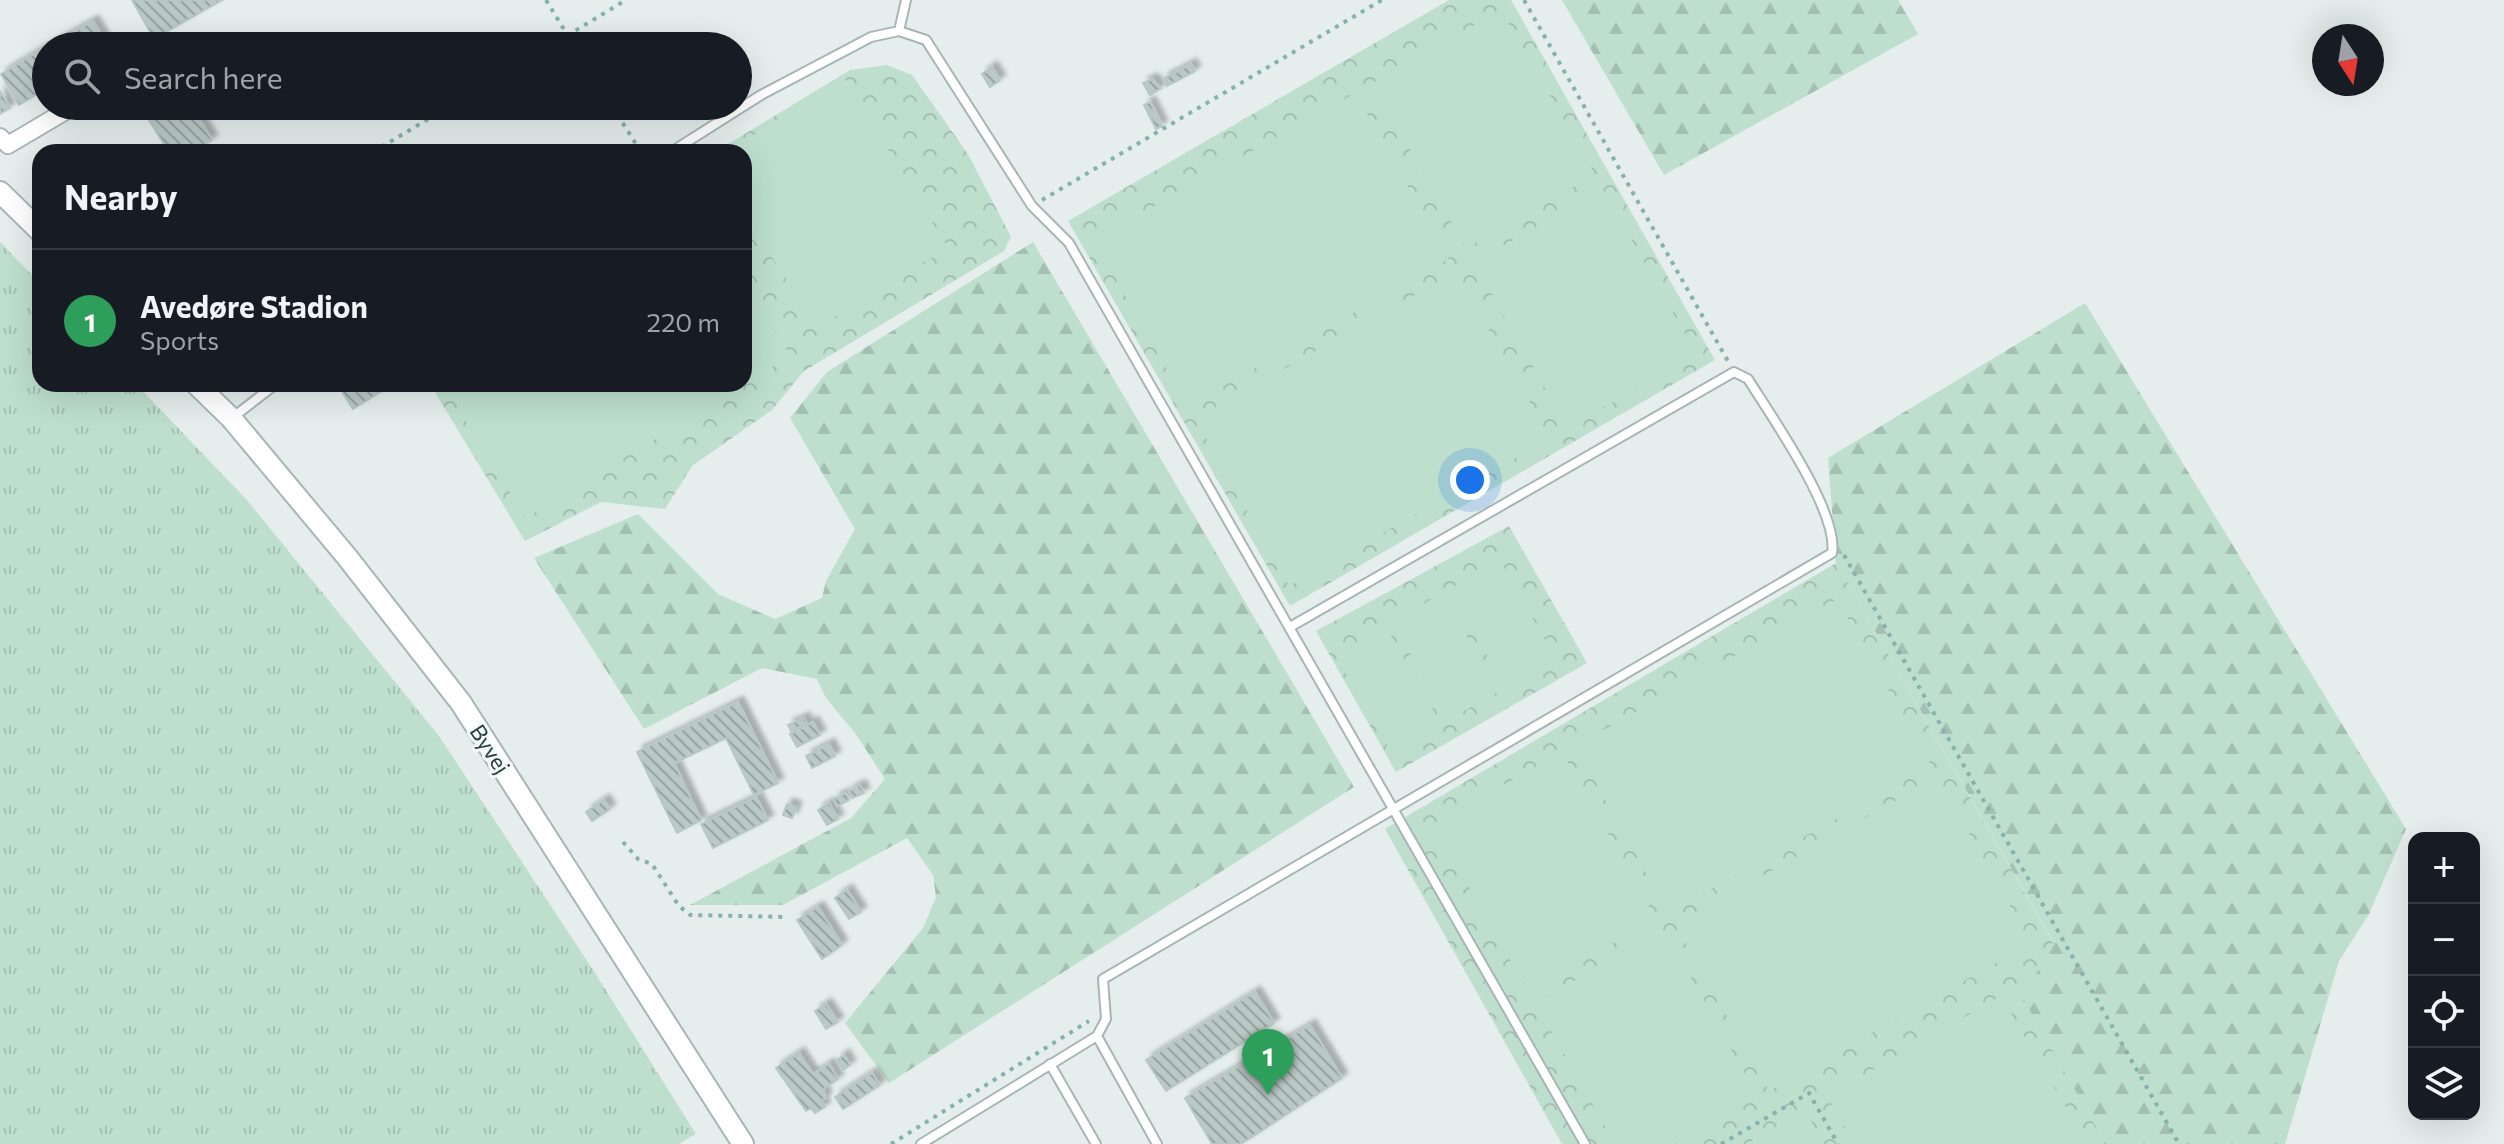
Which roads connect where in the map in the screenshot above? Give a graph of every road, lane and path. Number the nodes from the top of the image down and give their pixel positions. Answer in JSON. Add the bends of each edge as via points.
{"nodes":[{"id":1,"x":546,"y":0,"type":"edge"},
{"id":2,"x":626,"y":0,"type":"edge"},
{"id":3,"x":906,"y":0,"type":"edge"},
{"id":4,"x":1382,"y":0,"type":"edge"},
{"id":5,"x":1524,"y":0,"type":"edge"},
{"id":6,"x":899,"y":31,"type":"junction"},
{"id":7,"x":565,"y":32,"type":"edge"},
{"id":8,"x":572,"y":32,"type":"edge"},
{"id":9,"x":752,"y":101,"type":"edge"},
{"id":10,"x":50,"y":120,"type":"edge"},
{"id":11,"x":427,"y":120,"type":"edge"},
{"id":12,"x":621,"y":120,"type":"edge"},
{"id":13,"x":722,"y":120,"type":"edge"},
{"id":14,"x":0,"y":137,"type":"edge"},
{"id":15,"x":386,"y":144,"type":"edge"},
{"id":16,"x":636,"y":144,"type":"edge"},
{"id":17,"x":684,"y":144,"type":"edge"},
{"id":18,"x":0,"y":192,"type":"edge"},
{"id":19,"x":1032,"y":206,"type":"junction"},
{"id":20,"x":32,"y":223,"type":"edge"},
{"id":21,"x":1734,"y":372,"type":"junction"},
{"id":22,"x":204,"y":392,"type":"edge"},
{"id":23,"x":265,"y":392,"type":"edge"},
{"id":24,"x":231,"y":418,"type":"junction"},
{"id":25,"x":1835,"y":539,"type":"junction"},
{"id":26,"x":1290,"y":627,"type":"junction"},
{"id":27,"x":1395,"y":808,"type":"junction"},
{"id":28,"x":623,"y":842,"type":"dead end"},
{"id":29,"x":788,"y":917,"type":"dead end"},
{"id":30,"x":1105,"y":1011,"type":"junction"},
{"id":31,"x":1097,"y":1036,"type":"junction"},
{"id":32,"x":1050,"y":1064,"type":"junction"},
{"id":33,"x":743,"y":1144,"type":"edge"},
{"id":34,"x":891,"y":1144,"type":"edge"},
{"id":35,"x":921,"y":1144,"type":"edge"},
{"id":36,"x":1096,"y":1144,"type":"edge"},
{"id":37,"x":1157,"y":1144,"type":"edge"},
{"id":38,"x":1585,"y":1144,"type":"edge"},
{"id":39,"x":1721,"y":1144,"type":"edge"},
{"id":40,"x":1838,"y":1144,"type":"edge"},
{"id":41,"x":2179,"y":1144,"type":"edge"}],
"edges":[{"from":1,"to":7,"type":"path"},
{"from":2,"to":8,"type":"path"},
{"from":3,"to":6,"type":"lane"},
{"from":4,"to":19,"type":"path"},
{"from":5,"to":21,"type":"path"},
{"from":6,"to":9,"type":"lane","via":[[871,37]]},
{"from":6,"to":19,"type":"lane","via":[[926,40]]},
{"from":10,"to":14,"type":"street","via":[[8,145]]},
{"from":11,"to":15,"type":"path"},
{"from":12,"to":16,"type":"path"},
{"from":13,"to":17,"type":"lane"},
{"from":18,"to":20,"type":"street"},
{"from":19,"to":26,"type":"lane","via":[[1069,243]]},
{"from":21,"to":25,"type":"lane","via":[[1748,379],[1804,466]]},
{"from":21,"to":26,"type":"lane"},
{"from":22,"to":24,"type":"street","name":"Byvej"},
{"from":23,"to":24,"type":"lane"},
{"from":24,"to":33,"type":"street","name":"Byvej","via":[[461,703]]},
{"from":25,"to":27,"type":"lane","via":[[1832,553]]},
{"from":25,"to":41,"type":"path"},
{"from":26,"to":27,"type":"lane"},
{"from":27,"to":30,"type":"lane","via":[[1103,979]]},
{"from":27,"to":38,"type":"lane"},
{"from":28,"to":29,"type":"path","via":[[638,859],[652,864],[690,915]]},
{"from":30,"to":31,"type":"lane"},
{"from":30,"to":34,"type":"path"},
{"from":31,"to":32,"type":"lane"},
{"from":31,"to":37,"type":"lane"},
{"from":32,"to":35,"type":"lane"},
{"from":32,"to":36,"type":"lane"},
{"from":39,"to":40,"type":"path","via":[[1809,1093]]}]}
